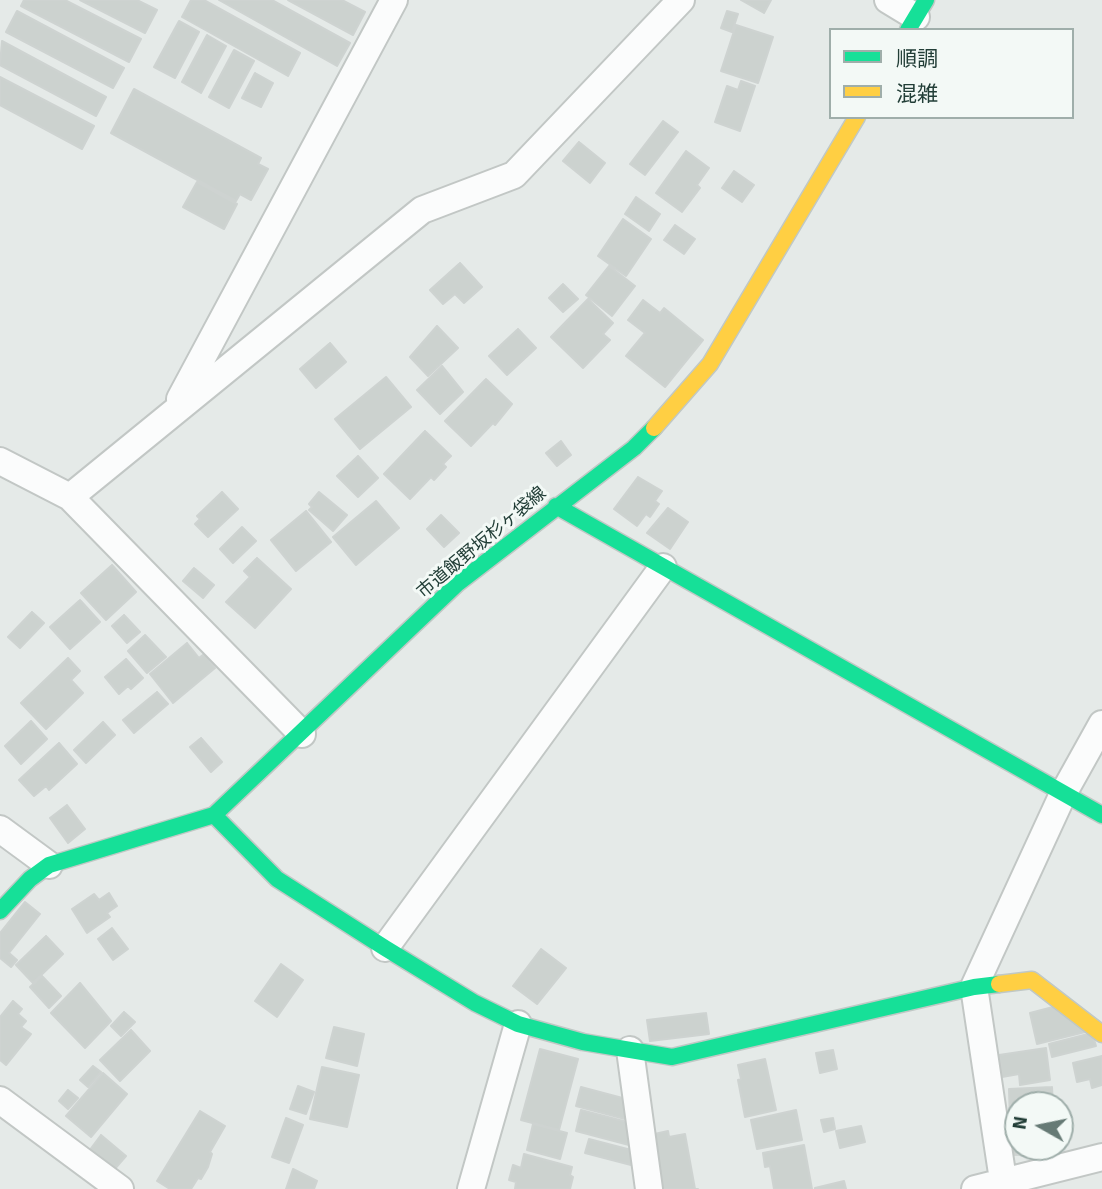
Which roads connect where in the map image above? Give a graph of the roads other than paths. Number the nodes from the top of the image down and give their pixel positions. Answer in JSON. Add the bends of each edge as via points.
{"nodes":[{"id":1,"x":394,"y":0,"type":"edge"},
{"id":2,"x":681,"y":0,"type":"edge"},
{"id":3,"x":888,"y":0,"type":"edge"},
{"id":4,"x":917,"y":16,"type":"edge"},
{"id":5,"x":856,"y":119,"type":"edge"},
{"id":6,"x":173,"y":413,"type":"junction"},
{"id":7,"x":0,"y":461,"type":"edge"},
{"id":8,"x":70,"y":497,"type":"junction"},
{"id":9,"x":556,"y":506,"type":"junction"},
{"id":10,"x":663,"y":567,"type":"junction"},
{"id":11,"x":1102,"y":724,"type":"edge"},
{"id":12,"x":302,"y":734,"type":"junction"},
{"id":13,"x":1063,"y":794,"type":"junction"},
{"id":14,"x":214,"y":816,"type":"junction"},
{"id":15,"x":1102,"y":816,"type":"edge"},
{"id":16,"x":0,"y":830,"type":"edge"},
{"id":17,"x":50,"y":865,"type":"junction"},
{"id":18,"x":0,"y":911,"type":"edge"},
{"id":19,"x":385,"y":948,"type":"junction"},
{"id":20,"x":974,"y":987,"type":"junction"},
{"id":21,"x":519,"y":1024,"type":"junction"},
{"id":22,"x":1102,"y":1034,"type":"edge"},
{"id":23,"x":630,"y":1050,"type":"junction"},
{"id":24,"x":0,"y":1100,"type":"edge"},
{"id":25,"x":1102,"y":1157,"type":"edge"},
{"id":26,"x":1003,"y":1180,"type":"junction"},
{"id":27,"x":120,"y":1189,"type":"edge"},
{"id":28,"x":471,"y":1189,"type":"edge"},
{"id":29,"x":649,"y":1189,"type":"edge"},
{"id":30,"x":975,"y":1189,"type":"edge"}],
"edges":[{"from":1,"to":6,"type":"street"},
{"from":2,"to":6,"type":"street","via":[[514,175],[422,209]]},
{"from":3,"to":4,"type":"street"},
{"from":5,"to":9,"type":"street","name":"市道飯野坂杉ヶ袋線","via":[[710,363],[679,403],[634,448]]},
{"from":6,"to":8,"type":"street"},
{"from":7,"to":8,"type":"street"},
{"from":8,"to":12,"type":"street"},
{"from":9,"to":10,"type":"street"},
{"from":9,"to":12,"type":"street","name":"市道飯野坂杉ヶ袋線","via":[[457,584]]},
{"from":10,"to":13,"type":"street"},
{"from":10,"to":19,"type":"street"},
{"from":11,"to":13,"type":"street"},
{"from":12,"to":14,"type":"street","name":"市道飯野坂杉ヶ袋線"},
{"from":13,"to":15,"type":"street"},
{"from":13,"to":20,"type":"street"},
{"from":14,"to":17,"type":"street","name":"市道飯野坂杉ヶ袋線"},
{"from":14,"to":19,"type":"street","via":[[277,878]]},
{"from":16,"to":17,"type":"street"},
{"from":17,"to":18,"type":"street","name":"市道飯野坂杉ヶ袋線"},
{"from":19,"to":21,"type":"street"},
{"from":20,"to":22,"type":"street","via":[[1031,980]]},
{"from":20,"to":23,"type":"street","via":[[672,1057]]},
{"from":20,"to":26,"type":"street"},
{"from":21,"to":23,"type":"street"},
{"from":21,"to":28,"type":"street"},
{"from":23,"to":29,"type":"street"},
{"from":24,"to":27,"type":"street"},
{"from":25,"to":26,"type":"street"},
{"from":26,"to":30,"type":"street"}]}
